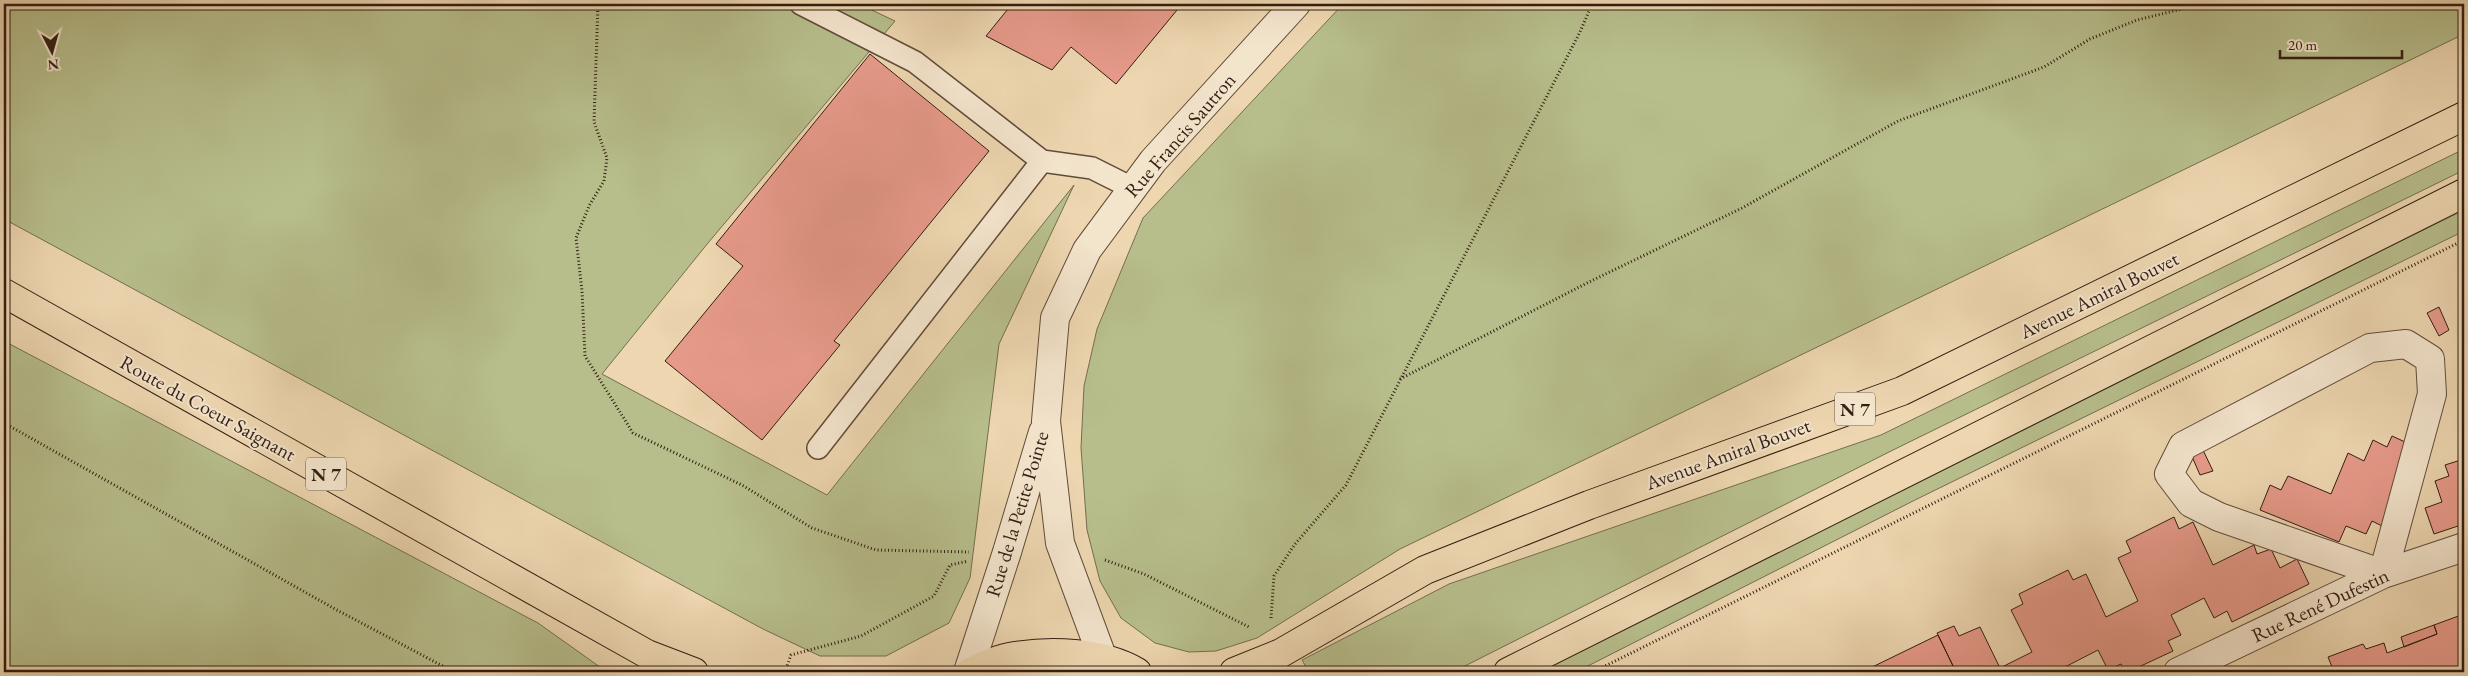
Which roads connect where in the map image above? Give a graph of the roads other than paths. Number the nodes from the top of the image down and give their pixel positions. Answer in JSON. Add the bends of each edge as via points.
{"nodes":[{"id":1,"x":801,"y":4,"type":"edge"},
{"id":2,"x":1296,"y":4,"type":"edge"},
{"id":3,"x":2464,"y":116,"type":"edge"},
{"id":4,"x":1042,"y":161,"type":"junction"},
{"id":5,"x":1132,"y":188,"type":"junction"},
{"id":6,"x":2464,"y":193,"type":"edge"},
{"id":7,"x":4,"y":293,"type":"edge"},
{"id":8,"x":1046,"y":421,"type":"junction"},
{"id":9,"x":818,"y":448,"type":"dead end"},
{"id":10,"x":2464,"y":547,"type":"edge"},
{"id":11,"x":2383,"y":574,"type":"junction"},
{"id":12,"x":647,"y":654,"type":"junction"},
{"id":13,"x":1102,"y":660,"type":"junction"},
{"id":14,"x":668,"y":672,"type":"edge"},
{"id":15,"x":694,"y":672,"type":"edge"},
{"id":16,"x":969,"y":672,"type":"edge"},
{"id":17,"x":1137,"y":672,"type":"edge"},
{"id":18,"x":1234,"y":672,"type":"edge"},
{"id":19,"x":1508,"y":672,"type":"edge"},
{"id":20,"x":2178,"y":672,"type":"edge"}],
"edges":[{"from":1,"to":4,"type":"lane","via":[[915,62]]},
{"from":2,"to":5,"type":"street","name":"Rue Francis Sautron"},
{"from":3,"to":18,"type":"main road","name":"Avenue Amiral Bouvet","number":"N 7","via":[[1902,391],[1589,505],[1426,570],[1280,653]]},
{"from":4,"to":5,"type":"lane","via":[[1092,168]]},
{"from":4,"to":9,"type":"lane"},
{"from":5,"to":8,"type":"street","name":"Rue Francis Sautron","via":[[1087,250],[1054,318]]},
{"from":6,"to":19,"type":"main road"},
{"from":7,"to":12,"type":"main road","name":"Route du Coeur Saignant","number":"N 7"},
{"from":8,"to":13,"type":"street","name":"Rue de la Petite Pointe","via":[[1060,543]]},
{"from":8,"to":16,"type":"street","name":"Rue de la Petite Pointe"},
{"from":10,"to":11,"type":"street","name":"Rue René Dufestin"},
{"from":11,"to":11,"type":"street","via":[[2432,394],[2430,359],[2406,344],[2370,348],[2183,446],[2169,474],[2191,504],[2219,517]]},
{"from":11,"to":20,"type":"street","name":"Rue René Dufestin"},
{"from":12,"to":14,"type":"main road","name":"Route du Coeur Saignant","number":"N 7"},
{"from":12,"to":15,"type":"main road","name":"Route du Coeur Saignant","number":"N 7"},
{"from":13,"to":16,"type":"main road","via":[[1055,653],[1008,657]]},
{"from":13,"to":17,"type":"main road"}]}
